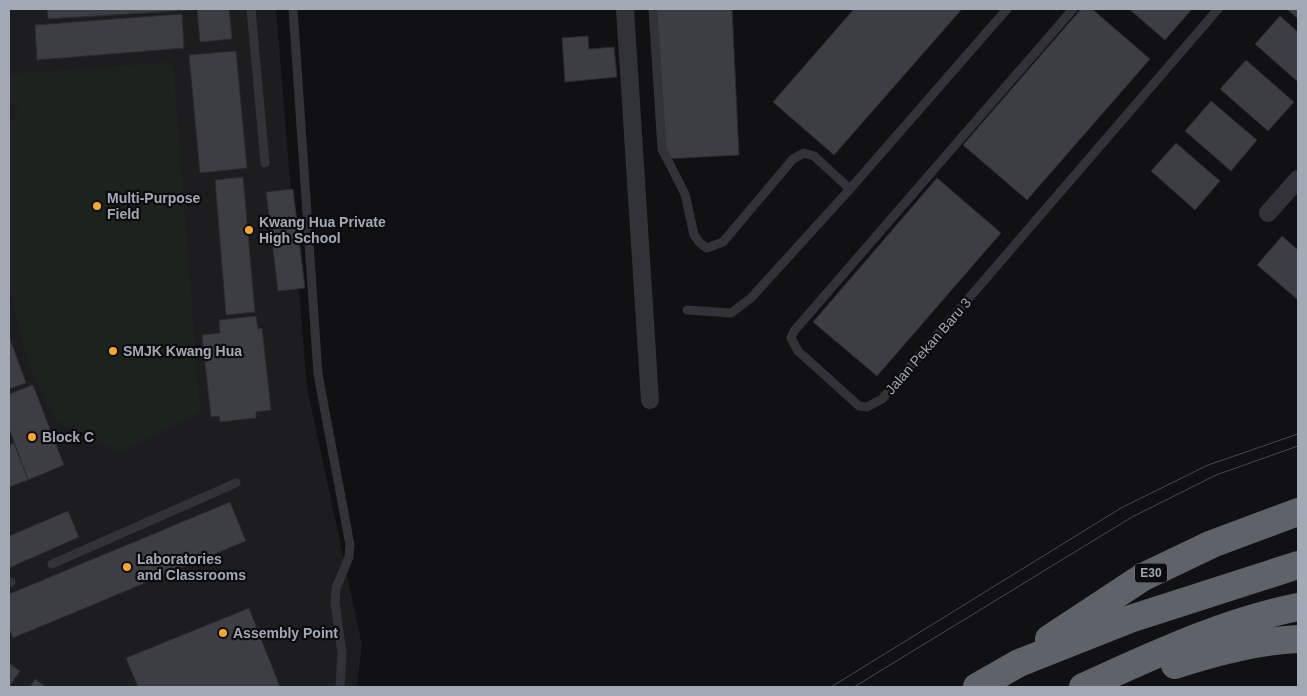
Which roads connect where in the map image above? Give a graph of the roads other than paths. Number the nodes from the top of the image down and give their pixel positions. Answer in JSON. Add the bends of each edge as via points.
{"nodes":[{"id":1,"x":251,"y":9,"type":"edge"},
{"id":2,"x":293,"y":9,"type":"edge"},
{"id":3,"x":625,"y":9,"type":"edge"},
{"id":4,"x":653,"y":9,"type":"edge"},
{"id":5,"x":1007,"y":9,"type":"edge"},
{"id":6,"x":1073,"y":9,"type":"edge"},
{"id":7,"x":1218,"y":9,"type":"edge"},
{"id":8,"x":265,"y":163,"type":"dead end"},
{"id":9,"x":1298,"y":180,"type":"edge"},
{"id":10,"x":850,"y":189,"type":"junction"},
{"id":11,"x":1268,"y":214,"type":"dead end"},
{"id":12,"x":687,"y":310,"type":"dead end"},
{"id":13,"x":650,"y":400,"type":"dead end"},
{"id":14,"x":236,"y":484,"type":"dead end"},
{"id":15,"x":1298,"y":512,"type":"edge"},
{"id":16,"x":52,"y":564,"type":"dead end"},
{"id":17,"x":1298,"y":565,"type":"edge"},
{"id":18,"x":1298,"y":607,"type":"edge"},
{"id":19,"x":1298,"y":639,"type":"edge"},
{"id":20,"x":1019,"y":663,"type":"junction"},
{"id":21,"x":340,"y":687,"type":"edge"},
{"id":22,"x":977,"y":687,"type":"edge"},
{"id":23,"x":1084,"y":687,"type":"edge"},
{"id":24,"x":1108,"y":687,"type":"edge"}],
"edges":[{"from":1,"to":8,"type":"lane"},
{"from":2,"to":21,"type":"lane","via":[[318,374],[350,545],[349,558],[336,588],[342,654]]},
{"from":3,"to":13,"type":"street"},
{"from":4,"to":10,"type":"lane","via":[[662,149],[685,194],[694,235],[700,243],[707,248],[723,242],[793,159],[804,153],[814,156]]},
{"from":5,"to":10,"type":"lane"},
{"from":6,"to":7,"type":"lane","name":"Jalan Pekan Baru 3","via":[[794,331],[791,338],[798,350],[860,406],[882,399]]},
{"from":9,"to":11,"type":"street"},
{"from":10,"to":12,"type":"lane","via":[[751,298],[731,313]]},
{"from":14,"to":16,"type":"lane"},
{"from":15,"to":20,"type":"highway","number":"E30","via":[[1212,544],[1143,577],[1052,636]]},
{"from":17,"to":20,"type":"highway","number":"E30","via":[[1130,619]]},
{"from":18,"to":23,"type":"highway","via":[[1165,650]]},
{"from":19,"to":24,"type":"highway","via":[[1270,640],[1204,655]]},
{"from":20,"to":22,"type":"highway","number":"E30"}]}
